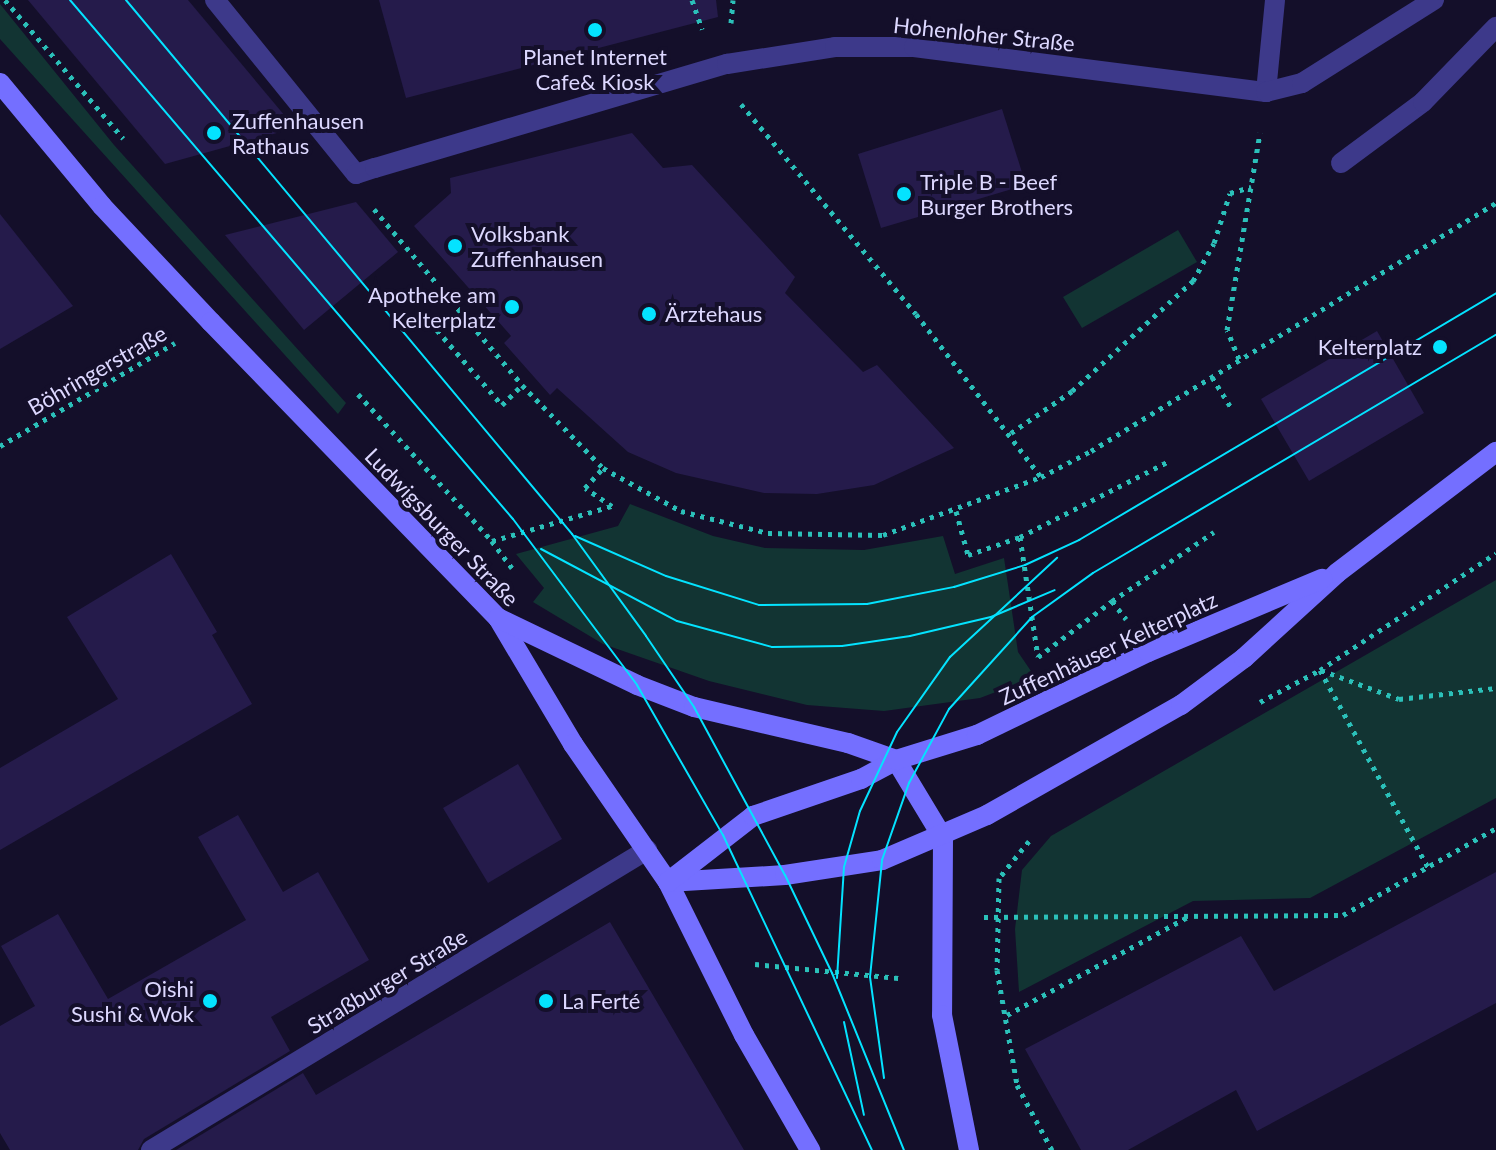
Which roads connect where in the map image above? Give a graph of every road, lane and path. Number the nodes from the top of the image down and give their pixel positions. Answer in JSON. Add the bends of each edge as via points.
{"nodes":[{"id":1,"x":5,"y":0,"type":"edge"},
{"id":2,"x":215,"y":0,"type":"edge"},
{"id":3,"x":1275,"y":0,"type":"edge"},
{"id":4,"x":1434,"y":0,"type":"edge"},
{"id":5,"x":1496,"y":27,"type":"edge"},
{"id":6,"x":727,"y":64,"type":"junction"},
{"id":7,"x":0,"y":83,"type":"edge"},
{"id":8,"x":1266,"y":92,"type":"junction"},
{"id":9,"x":123,"y":138,"type":"dead end"},
{"id":10,"x":1341,"y":163,"type":"dead end"},
{"id":11,"x":1251,"y":187,"type":"junction"},
{"id":12,"x":369,"y":203,"type":"dead end"},
{"id":13,"x":1496,"y":203,"type":"edge"},
{"id":14,"x":211,"y":322,"type":"junction"},
{"id":15,"x":437,"y":330,"type":"dead end"},
{"id":16,"x":1239,"y":359,"type":"junction"},
{"id":17,"x":1212,"y":377,"type":"junction"},
{"id":18,"x":522,"y":385,"type":"junction"},
{"id":19,"x":358,"y":394,"type":"dead end"},
{"id":20,"x":1232,"y":409,"type":"dead end"},
{"id":21,"x":1011,"y":433,"type":"junction"},
{"id":22,"x":0,"y":446,"type":"edge"},
{"id":23,"x":1496,"y":452,"type":"edge"},
{"id":24,"x":1171,"y":460,"type":"dead end"},
{"id":25,"x":603,"y":468,"type":"junction"},
{"id":26,"x":1041,"y":477,"type":"junction"},
{"id":27,"x":956,"y":511,"type":"junction"},
{"id":28,"x":1214,"y":532,"type":"dead end"},
{"id":29,"x":1020,"y":537,"type":"junction"},
{"id":30,"x":492,"y":541,"type":"junction"},
{"id":31,"x":1496,"y":553,"type":"edge"},
{"id":32,"x":1337,"y":573,"type":"junction"},
{"id":33,"x":1112,"y":601,"type":"junction"},
{"id":34,"x":498,"y":618,"type":"junction"},
{"id":35,"x":1148,"y":652,"type":"junction"},
{"id":36,"x":1320,"y":670,"type":"junction"},
{"id":37,"x":1496,"y":688,"type":"edge"},
{"id":38,"x":1254,"y":705,"type":"dead end"},
{"id":39,"x":896,"y":760,"type":"junction"},
{"id":40,"x":1496,"y":828,"type":"edge"},
{"id":41,"x":943,"y":838,"type":"junction"},
{"id":42,"x":647,"y":850,"type":"junction"},
{"id":43,"x":1428,"y":867,"type":"junction"},
{"id":44,"x":668,"y":882,"type":"junction"},
{"id":45,"x":999,"y":914,"type":"junction"},
{"id":46,"x":1190,"y":916,"type":"junction"},
{"id":47,"x":939,"y":926,"type":"junction"},
{"id":48,"x":898,"y":966,"type":"dead end"},
{"id":49,"x":758,"y":978,"type":"dead end"},
{"id":50,"x":1007,"y":1015,"type":"junction"},
{"id":51,"x":151,"y":1150,"type":"edge"},
{"id":52,"x":810,"y":1150,"type":"edge"},
{"id":53,"x":969,"y":1150,"type":"edge"},
{"id":54,"x":1052,"y":1150,"type":"edge"}],
"edges":[{"from":1,"to":9,"type":"path"},
{"from":2,"to":6,"type":"street","name":"Hohenloher Straße","via":[[356,174]]},
{"from":3,"to":8,"type":"street"},
{"from":4,"to":8,"type":"street","name":"Hohenloher Straße","via":[[1302,83]]},
{"from":5,"to":10,"type":"street","via":[[1423,102]]},
{"from":6,"to":8,"type":"street","name":"Hohenloher Straße","via":[[835,47],[914,47]]},
{"from":6,"to":21,"type":"path","via":[[745,114]]},
{"from":7,"to":14,"type":"main road","name":"Ludwigsburger Straße","via":[[102,206]]},
{"from":8,"to":11,"type":"path"},
{"from":11,"to":16,"type":"path","via":[[1227,330]]},
{"from":11,"to":21,"type":"path","via":[[1230,193],[1214,243],[1193,281],[1072,391]]},
{"from":12,"to":18,"type":"path"},
{"from":13,"to":16,"type":"path"},
{"from":14,"to":22,"type":"path","name":"Böhringerstraße"},
{"from":14,"to":34,"type":"main road","name":"Ludwigsburger Straße"},
{"from":15,"to":18,"type":"path","via":[[502,405]]},
{"from":16,"to":17,"type":"path"},
{"from":17,"to":20,"type":"path"},
{"from":17,"to":26,"type":"path"},
{"from":18,"to":25,"type":"path"},
{"from":19,"to":30,"type":"path"},
{"from":21,"to":26,"type":"path"},
{"from":23,"to":32,"type":"main road","name":"Zuffenhäuser Kelterplatz"},
{"from":24,"to":29,"type":"path"},
{"from":25,"to":27,"type":"path","via":[[681,511],[768,533],[883,535]]},
{"from":25,"to":30,"type":"path","via":[[585,488],[612,506]]},
{"from":26,"to":27,"type":"path"},
{"from":27,"to":29,"type":"path","via":[[968,555]]},
{"from":28,"to":33,"type":"path"},
{"from":29,"to":33,"type":"path","via":[[1038,657]]},
{"from":30,"to":34,"type":"path","via":[[522,582]]},
{"from":31,"to":36,"type":"path"},
{"from":32,"to":35,"type":"main road","name":"Zuffenhäuser Kelterplatz"},
{"from":32,"to":41,"type":"main road","name":"Zuffenhäuser Kelterplatz","via":[[1244,658],[1181,705]]},
{"from":33,"to":35,"type":"path"},
{"from":34,"to":39,"type":"main road","via":[[694,707],[848,743]]},
{"from":34,"to":42,"type":"main road","name":"Ludwigsburger Straße","via":[[573,744]]},
{"from":35,"to":39,"type":"main road","name":"Zuffenhäuser Kelterplatz","via":[[1034,711]]},
{"from":36,"to":37,"type":"path","via":[[1399,699]]},
{"from":36,"to":38,"type":"path"},
{"from":36,"to":43,"type":"path"},
{"from":39,"to":41,"type":"main road"},
{"from":39,"to":44,"type":"main road","name":"Zuffenhäuser Kelterplatz","via":[[861,779],[753,816]]},
{"from":40,"to":43,"type":"path"},
{"from":41,"to":44,"type":"main road","name":"Zuffenhäuser Kelterplatz","via":[[844,867]]},
{"from":41,"to":47,"type":"main road"},
{"from":42,"to":44,"type":"main road","name":"Ludwigsburger Straße"},
{"from":42,"to":51,"type":"street","name":"Straßburger Straße"},
{"from":43,"to":46,"type":"path","via":[[1343,915]]},
{"from":44,"to":52,"type":"main road","name":"Ludwigsburger Straße","via":[[744,1035]]},
{"from":45,"to":46,"type":"path"},
{"from":45,"to":47,"type":"path"},
{"from":45,"to":50,"type":"path","via":[[997,970]]},
{"from":46,"to":50,"type":"path"},
{"from":47,"to":53,"type":"main road","via":[[942,1015]]},
{"from":48,"to":49,"type":"path","via":[[898,980],[751,964]]},
{"from":50,"to":54,"type":"path","via":[[1017,1085]]}]}
